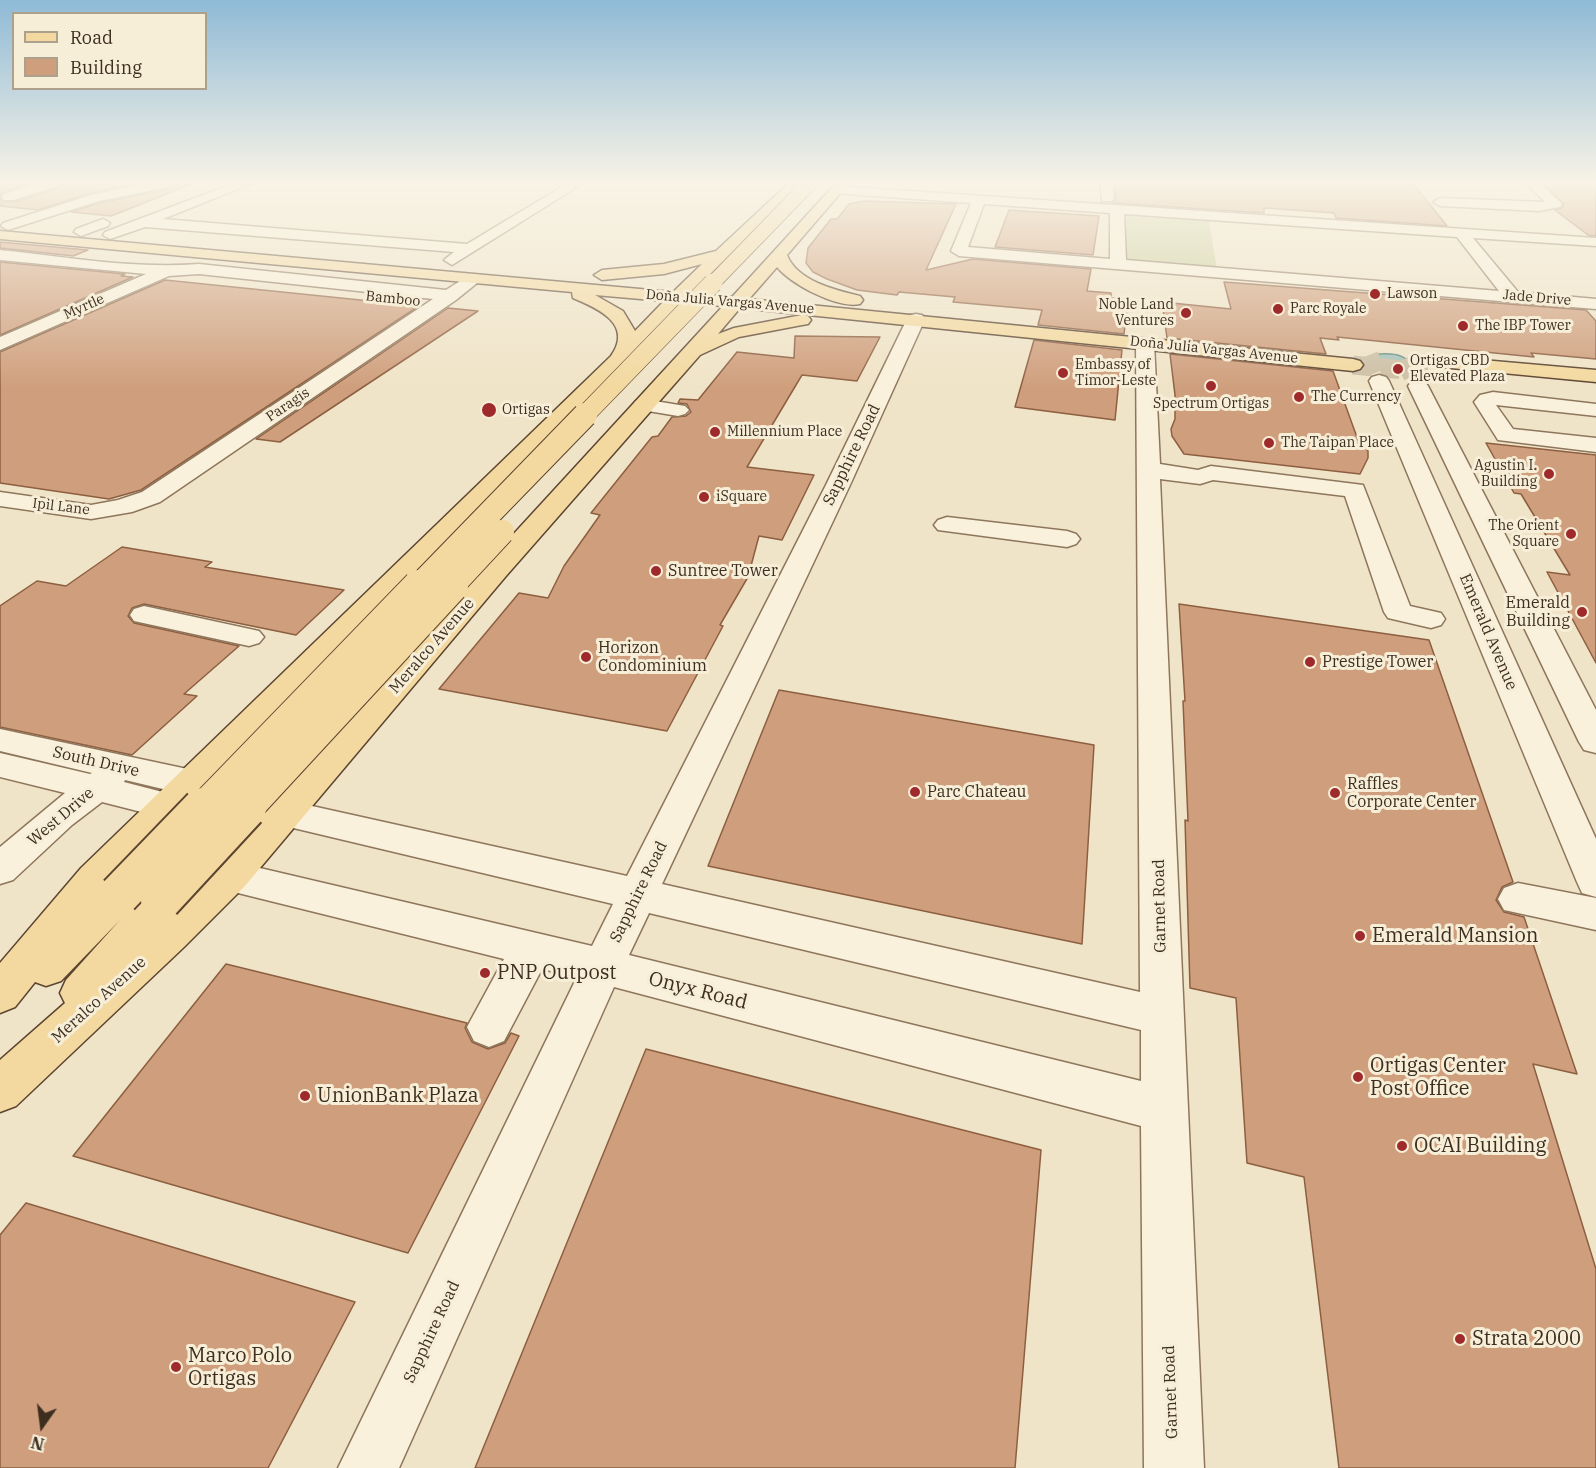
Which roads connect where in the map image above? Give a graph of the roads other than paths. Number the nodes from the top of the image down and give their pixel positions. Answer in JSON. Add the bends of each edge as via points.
{"nodes":[{"id":1,"x":173,"y":251,"type":"edge"},
{"id":2,"x":302,"y":251,"type":"edge"},
{"id":3,"x":467,"y":251,"type":"edge"},
{"id":4,"x":726,"y":251,"type":"edge"},
{"id":5,"x":745,"y":251,"type":"edge"},
{"id":6,"x":774,"y":251,"type":"edge"},
{"id":7,"x":782,"y":251,"type":"edge"},
{"id":8,"x":959,"y":251,"type":"edge"},
{"id":9,"x":1116,"y":251,"type":"edge"},
{"id":10,"x":1475,"y":251,"type":"edge"},
{"id":11,"x":185,"y":252,"type":"junction"},
{"id":12,"x":723,"y":253,"type":"junction"},
{"id":13,"x":206,"y":254,"type":"junction"},
{"id":14,"x":779,"y":254,"type":"junction"},
{"id":15,"x":0,"y":255,"type":"edge"},
{"id":16,"x":1118,"y":264,"type":"junction"},
{"id":17,"x":443,"y":266,"type":"junction"},
{"id":18,"x":150,"y":271,"type":"junction"},
{"id":19,"x":474,"y":279,"type":"junction"},
{"id":20,"x":562,"y":282,"type":"junction"},
{"id":21,"x":693,"y":294,"type":"junction"},
{"id":22,"x":1512,"y":296,"type":"junction"},
{"id":23,"x":740,"y":297,"type":"junction"},
{"id":24,"x":445,"y":300,"type":"junction"},
{"id":25,"x":1596,"y":304,"type":"edge"},
{"id":26,"x":876,"y":311,"type":"junction"},
{"id":27,"x":916,"y":319,"type":"junction"},
{"id":28,"x":0,"y":334,"type":"edge"},
{"id":29,"x":1145,"y":344,"type":"junction"},
{"id":30,"x":0,"y":345,"type":"edge"},
{"id":31,"x":626,"y":352,"type":"junction"},
{"id":32,"x":683,"y":361,"type":"junction"},
{"id":33,"x":1596,"y":376,"type":"edge"},
{"id":34,"x":1379,"y":381,"type":"tunnel mouth"},
{"id":35,"x":1418,"y":386,"type":"tunnel mouth"},
{"id":36,"x":1596,"y":387,"type":"edge"},
{"id":37,"x":643,"y":405,"type":"junction"},
{"id":38,"x":678,"y":410,"type":"dead end"},
{"id":39,"x":1596,"y":410,"type":"edge"},
{"id":40,"x":1596,"y":445,"type":"edge"},
{"id":41,"x":1149,"y":476,"type":"junction"},
{"id":42,"x":0,"y":499,"type":"edge"},
{"id":43,"x":123,"y":507,"type":"joint"},
{"id":44,"x":947,"y":525,"type":"dead end"},
{"id":45,"x":1067,"y":539,"type":"dead end"},
{"id":46,"x":144,"y":615,"type":"dead end"},
{"id":47,"x":1431,"y":619,"type":"dead end"},
{"id":48,"x":249,"y":638,"type":"dead end"},
{"id":49,"x":0,"y":740,"type":"edge"},
{"id":50,"x":1596,"y":742,"type":"edge"},
{"id":51,"x":0,"y":765,"type":"edge"},
{"id":52,"x":125,"y":768,"type":"junction"},
{"id":53,"x":94,"y":788,"type":"junction"},
{"id":54,"x":180,"y":795,"type":"junction"},
{"id":55,"x":285,"y":813,"type":"junction"},
{"id":56,"x":0,"y":869,"type":"edge"},
{"id":57,"x":230,"y":876,"type":"junction"},
{"id":58,"x":1596,"y":882,"type":"edge"},
{"id":59,"x":639,"y":895,"type":"junction"},
{"id":60,"x":1518,"y":899,"type":"dead end"},
{"id":61,"x":1596,"y":914,"type":"edge"},
{"id":62,"x":531,"y":949,"type":"junction"},
{"id":63,"x":603,"y":966,"type":"junction"},
{"id":64,"x":0,"y":994,"type":"edge"},
{"id":65,"x":0,"y":1013,"type":"edge"},
{"id":66,"x":1163,"y":1016,"type":"junction"},
{"id":67,"x":489,"y":1027,"type":"dead end"},
{"id":68,"x":0,"y":1089,"type":"edge"},
{"id":69,"x":1165,"y":1110,"type":"junction"},
{"id":70,"x":368,"y":1468,"type":"edge"},
{"id":71,"x":1173,"y":1468,"type":"edge"}],
"edges":[{"from":1,"to":11,"type":"main road","name":"Doña Julia Vargas Avenue"},
{"from":2,"to":17,"type":"main road","name":"Doña Julia Vargas Avenue"},
{"from":3,"to":17,"type":"street"},
{"from":4,"to":12,"type":"main road"},
{"from":5,"to":65,"type":"main road","bridge":true},
{"from":6,"to":68,"type":"main road","name":"Meralco Avenue","bridge":true,"via":[[161,900]]},
{"from":7,"to":14,"type":"main road","name":"Meralco Avenue"},
{"from":8,"to":16,"type":"street","name":"Jade Drive"},
{"from":9,"to":16,"type":"street"},
{"from":10,"to":22,"type":"street"},
{"from":11,"to":13,"type":"main road","name":"Doña Julia Vargas Avenue"},
{"from":11,"to":18,"type":"street"},
{"from":12,"to":20,"type":"main road","via":[[664,269]]},
{"from":12,"to":21,"type":"main road"},
{"from":12,"to":21,"type":"main road","via":[[733,255],[736,261]]},
{"from":13,"to":18,"type":"street"},
{"from":13,"to":19,"type":"main road","name":"Doña Julia Vargas Avenue"},
{"from":14,"to":23,"type":"main road","name":"Meralco Avenue"},
{"from":14,"to":26,"type":"main road","via":[[784,266],[811,286]]},
{"from":15,"to":18,"type":"street","name":"Bamboo"},
{"from":16,"to":22,"type":"street","name":"Jade Drive"},
{"from":17,"to":20,"type":"main road","name":"Doña Julia Vargas Avenue"},
{"from":18,"to":24,"type":"street","name":"Bamboo"},
{"from":18,"to":28,"type":"street","name":"Myrtle"},
{"from":18,"to":30,"type":"street","name":"Myrtle"},
{"from":19,"to":20,"type":"main road","name":"Doña Julia Vargas Avenue"},
{"from":19,"to":24,"type":"street","name":"Paragis"},
{"from":20,"to":21,"type":"main road","name":"Doña Julia Vargas Avenue"},
{"from":20,"to":31,"type":"main road","via":[[622,319],[628,332]]},
{"from":21,"to":23,"type":"main road","name":"Doña Julia Vargas Avenue"},
{"from":21,"to":31,"type":"main road"},
{"from":22,"to":25,"type":"street","name":"Jade Drive"},
{"from":23,"to":26,"type":"main road","name":"Doña Julia Vargas Avenue"},
{"from":23,"to":32,"type":"main road","name":"Meralco Avenue"},
{"from":24,"to":43,"type":"street","name":"Paragis","via":[[151,497]]},
{"from":26,"to":27,"type":"main road","name":"Doña Julia Vargas Avenue"},
{"from":26,"to":29,"type":"main road","name":"Doña Julia Vargas Avenue","via":[[1350,359]]},
{"from":26,"to":32,"type":"main road","via":[[756,328],[718,339]]},
{"from":27,"to":29,"type":"main road","name":"Doña Julia Vargas Avenue"},
{"from":27,"to":59,"type":"street","name":"Sapphire Road"},
{"from":29,"to":41,"type":"street","name":"Garnet Road"},
{"from":31,"to":32,"type":"main road","via":[[661,348],[678,353]]},
{"from":31,"to":54,"type":"main road"},
{"from":32,"to":37,"type":"main road","name":"Meralco Avenue"},
{"from":33,"to":36,"type":"main road","via":[[1440,368]]},
{"from":34,"to":58,"type":"street","name":"Emerald Avenue"},
{"from":35,"to":50,"type":"street"},
{"from":37,"to":38,"type":"street"},
{"from":37,"to":55,"type":"main road","name":"Meralco Avenue"},
{"from":39,"to":40,"type":"street","via":[[1493,399],[1484,402],[1506,435]]},
{"from":41,"to":47,"type":"street","via":[[1201,482],[1211,473],[1355,490],[1398,612]]},
{"from":41,"to":66,"type":"street","name":"Garnet Road"},
{"from":42,"to":43,"type":"street","name":"Ipil Lane","via":[[91,512]]},
{"from":44,"to":45,"type":"street"},
{"from":46,"to":48,"type":"street"},
{"from":49,"to":52,"type":"street","name":"South Drive"},
{"from":51,"to":53,"type":"street","name":"South Drive"},
{"from":52,"to":53,"type":"street","name":"West Drive"},
{"from":52,"to":54,"type":"street","name":"South Drive"},
{"from":53,"to":54,"type":"street","name":"South Drive"},
{"from":53,"to":56,"type":"street","name":"West Drive"},
{"from":54,"to":64,"type":"main road","via":[[95,879]]},
{"from":55,"to":57,"type":"main road","name":"Meralco Avenue"},
{"from":55,"to":59,"type":"street"},
{"from":57,"to":62,"type":"street","name":"Onyx Road"},
{"from":57,"to":68,"type":"main road","name":"Meralco Avenue"},
{"from":59,"to":63,"type":"street","name":"Sapphire Road"},
{"from":59,"to":66,"type":"street"},
{"from":60,"to":61,"type":"street"},
{"from":62,"to":63,"type":"street","name":"Onyx Road"},
{"from":62,"to":67,"type":"street"},
{"from":63,"to":69,"type":"street","name":"Onyx Road"},
{"from":63,"to":70,"type":"street","name":"Sapphire Road"},
{"from":66,"to":69,"type":"street","name":"Garnet Road"},
{"from":69,"to":71,"type":"street","name":"Garnet Road"}]}
